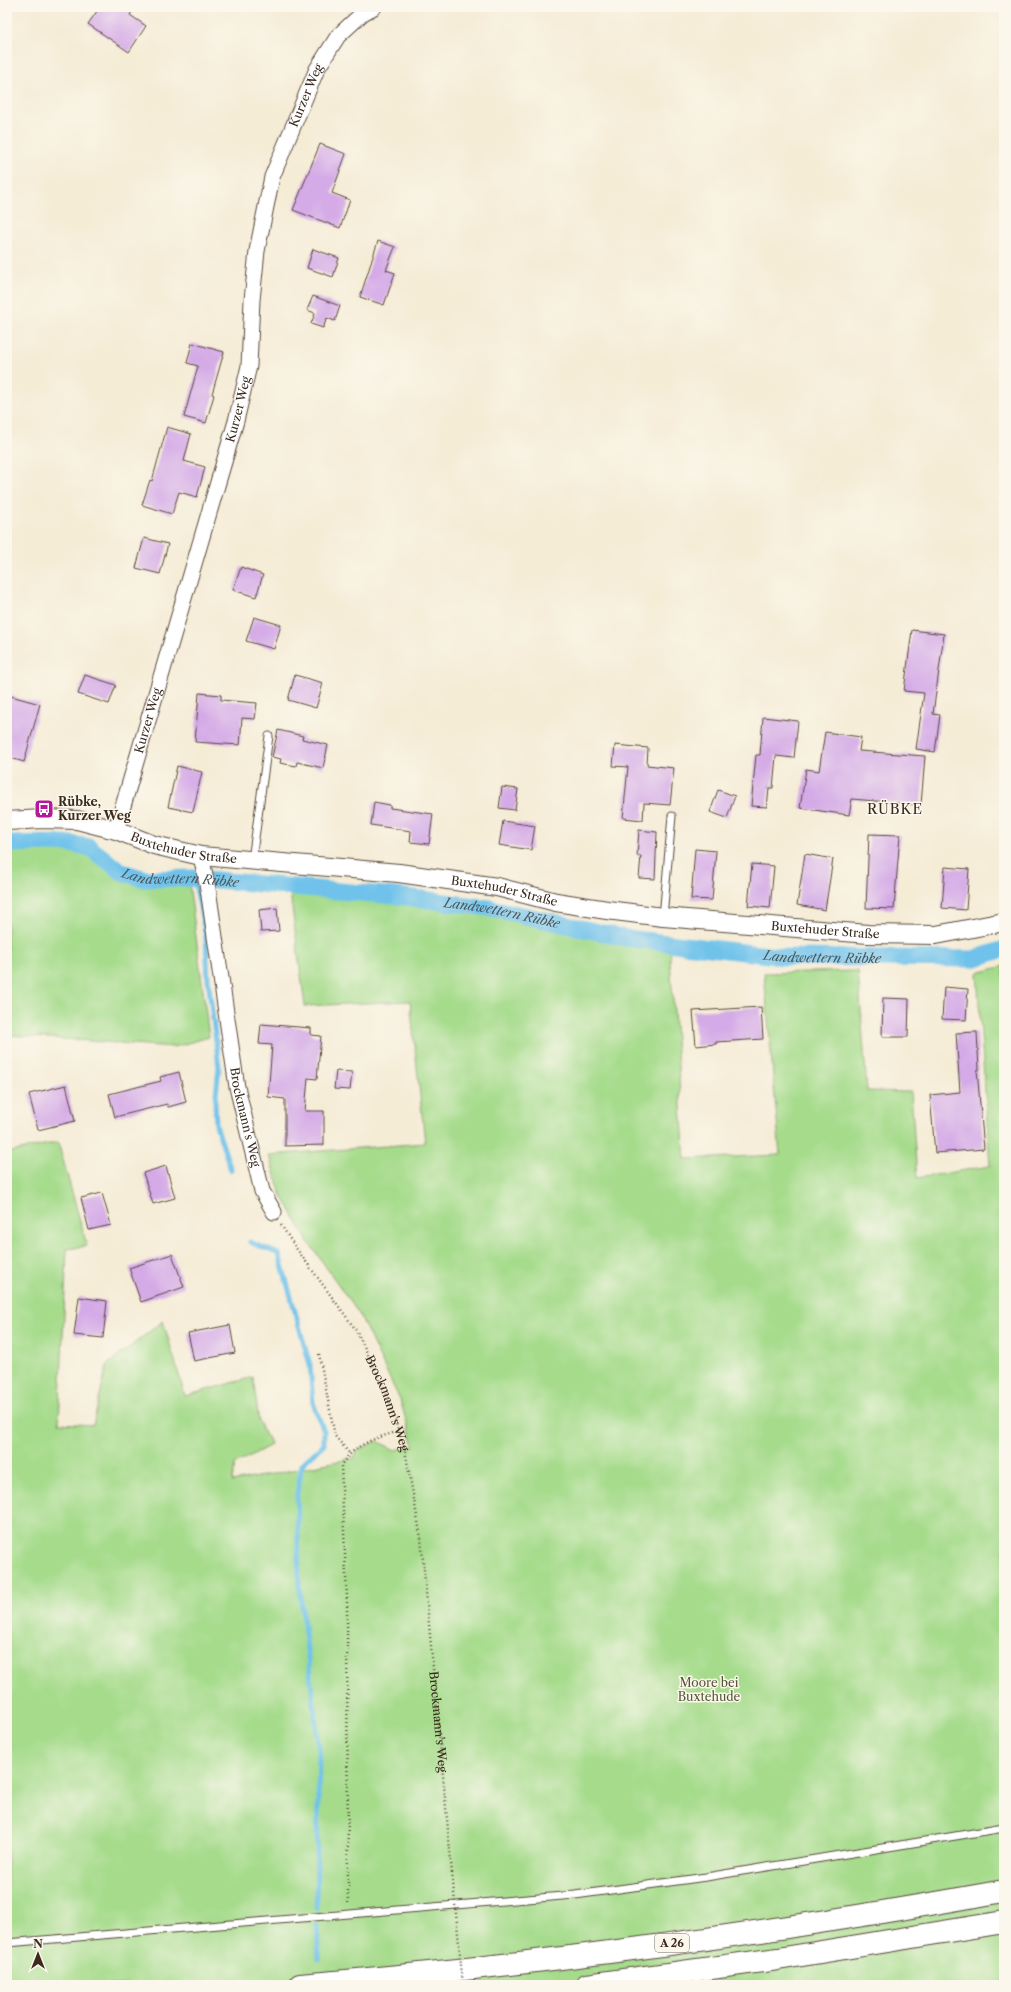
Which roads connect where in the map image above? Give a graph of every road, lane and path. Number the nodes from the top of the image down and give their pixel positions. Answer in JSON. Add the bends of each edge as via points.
{"nodes":[{"id":1,"x":374,"y":7,"type":"edge"},
{"id":2,"x":270,"y":736,"type":"dead end"},
{"id":3,"x":672,"y":816,"type":"dead end"},
{"id":4,"x":7,"y":821,"type":"edge"},
{"id":5,"x":116,"y":830,"type":"junction"},
{"id":6,"x":252,"y":860,"type":"junction"},
{"id":7,"x":202,"y":863,"type":"junction"},
{"id":8,"x":663,"y":917,"type":"junction"},
{"id":9,"x":1004,"y":922,"type":"edge"},
{"id":10,"x":274,"y":1212,"type":"joint"},
{"id":11,"x":319,"y":1354,"type":"dead end"},
{"id":12,"x":399,"y":1431,"type":"junction"},
{"id":13,"x":349,"y":1453,"type":"junction"},
{"id":14,"x":1004,"y":1828,"type":"edge"},
{"id":15,"x":1004,"y":1891,"type":"edge"},
{"id":16,"x":348,"y":1915,"type":"junction"},
{"id":17,"x":1004,"y":1922,"type":"edge"},
{"id":18,"x":7,"y":1943,"type":"edge"},
{"id":19,"x":306,"y":1984,"type":"edge"},
{"id":20,"x":463,"y":1985,"type":"edge"},
{"id":21,"x":587,"y":1985,"type":"edge"}],
"edges":[{"from":1,"to":5,"type":"street","name":"Kurzer Weg","via":[[363,13],[338,36],[317,69],[272,177],[257,251],[249,366],[236,421]]},
{"from":2,"to":6,"type":"lane"},
{"from":3,"to":8,"type":"lane"},
{"from":4,"to":5,"type":"street","name":"Buxtehuder Straße","via":[[77,820]]},
{"from":5,"to":7,"type":"street","name":"Buxtehuder Straße"},
{"from":6,"to":7,"type":"street","name":"Buxtehuder Straße"},
{"from":6,"to":8,"type":"street","name":"Buxtehuder Straße","via":[[407,874],[497,887],[556,902]]},
{"from":7,"to":10,"type":"street","name":"Brockmann's Weg","via":[[237,1087],[262,1191]]},
{"from":8,"to":9,"type":"street","name":"Buxtehuder Straße","via":[[860,934],[913,935],[936,935]]},
{"from":10,"to":12,"type":"path","name":"Brockmann's Weg","via":[[296,1248],[356,1330],[385,1390]]},
{"from":11,"to":13,"type":"path","via":[[335,1436]]},
{"from":12,"to":13,"type":"path","via":[[366,1442]]},
{"from":12,"to":20,"type":"path","name":"Brockmann's Weg","bridge":true,"via":[[405,1450],[421,1538]]},
{"from":13,"to":16,"type":"path","via":[[341,1465],[347,1598]]},
{"from":14,"to":16,"type":"lane","via":[[706,1877],[583,1894]]},
{"from":15,"to":19,"type":"highway","number":"A 26","via":[[654,1946],[439,1972]]},
{"from":16,"to":18,"type":"lane"},
{"from":17,"to":21,"type":"highway","via":[[793,1957]]}]}
